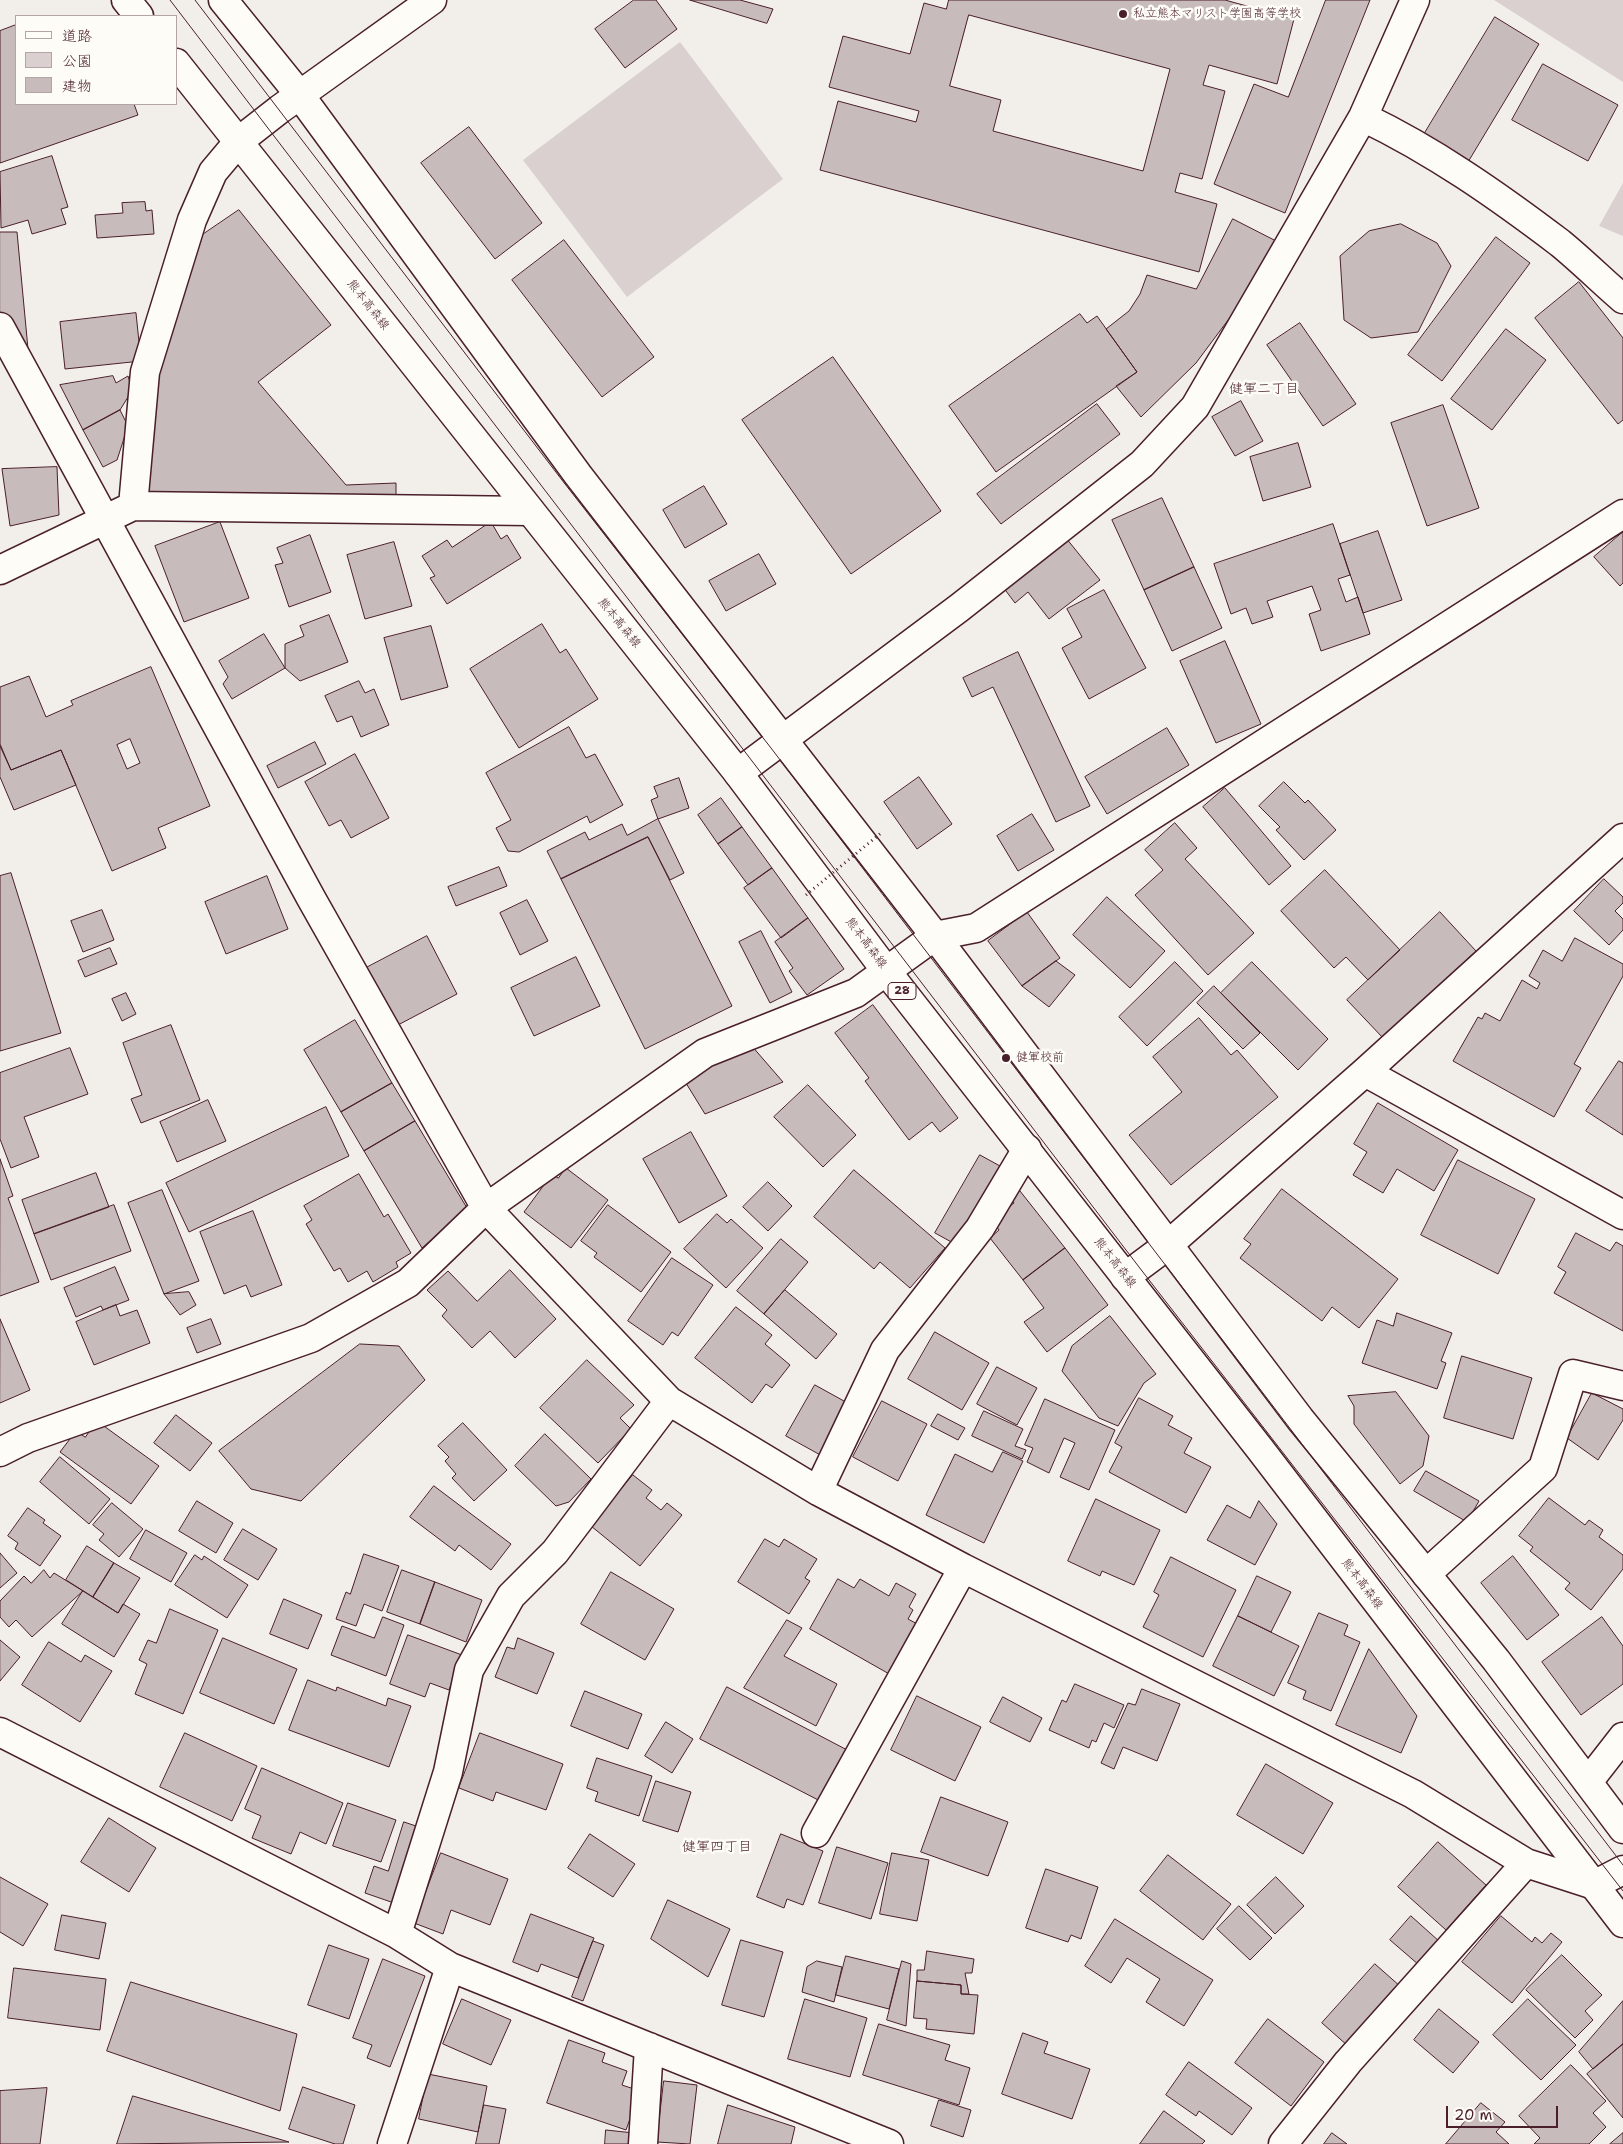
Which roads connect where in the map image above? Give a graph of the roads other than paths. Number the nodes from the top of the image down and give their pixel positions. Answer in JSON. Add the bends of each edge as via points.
{"nodes":[{"id":1,"x":126,"y":0,"type":"edge"},
{"id":2,"x":223,"y":0,"type":"edge"},
{"id":3,"x":432,"y":0,"type":"edge"},
{"id":4,"x":1415,"y":0,"type":"edge"},
{"id":5,"x":138,"y":15,"type":"edge"},
{"id":6,"x":178,"y":65,"type":"edge"},
{"id":7,"x":299,"y":94,"type":"junction"},
{"id":8,"x":1364,"y":117,"type":"junction"},
{"id":9,"x":240,"y":141,"type":"junction"},
{"id":10,"x":1623,"y":299,"type":"edge"},
{"id":11,"x":0,"y":327,"type":"edge"},
{"id":12,"x":132,"y":506,"type":"junction"},
{"id":13,"x":530,"y":511,"type":"junction"},
{"id":14,"x":1623,"y":514,"type":"edge"},
{"id":15,"x":104,"y":521,"type":"junction"},
{"id":16,"x":0,"y":570,"type":"edge"},
{"id":17,"x":783,"y":739,"type":"junction"},
{"id":18,"x":738,"y":773,"type":"junction"},
{"id":19,"x":1623,"y":838,"type":"edge"},
{"id":20,"x":935,"y":936,"type":"junction"},
{"id":21,"x":887,"y":972,"type":"junction"},
{"id":22,"x":1365,"y":1072,"type":"junction"},
{"id":23,"x":1026,"y":1149,"type":"junction"},
{"id":24,"x":486,"y":1208,"type":"junction"},
{"id":25,"x":1623,"y":1215,"type":"edge"},
{"id":26,"x":1168,"y":1245,"type":"junction"},
{"id":27,"x":1125,"y":1277,"type":"junction"},
{"id":28,"x":1623,"y":1386,"type":"edge"},
{"id":29,"x":669,"y":1401,"type":"junction"},
{"id":30,"x":0,"y":1452,"type":"edge"},
{"id":31,"x":818,"y":1491,"type":"junction"},
{"id":32,"x":963,"y":1568,"type":"junction"},
{"id":33,"x":1426,"y":1574,"type":"junction"},
{"id":34,"x":0,"y":1732,"type":"edge"},
{"id":35,"x":1623,"y":1737,"type":"edge"},
{"id":36,"x":1588,"y":1782,"type":"junction"},
{"id":37,"x":1623,"y":1829,"type":"edge"},
{"id":38,"x":816,"y":1833,"type":"dead end"},
{"id":39,"x":1526,"y":1863,"type":"junction"},
{"id":40,"x":1623,"y":1870,"type":"edge"},
{"id":41,"x":1594,"y":1885,"type":"junction"},
{"id":42,"x":1623,"y":1924,"type":"edge"},
{"id":43,"x":397,"y":1934,"type":"junction"},
{"id":44,"x":450,"y":1967,"type":"junction"},
{"id":45,"x":648,"y":2047,"type":"junction"},
{"id":46,"x":392,"y":2144,"type":"edge"},
{"id":47,"x":643,"y":2144,"type":"edge"},
{"id":48,"x":889,"y":2144,"type":"edge"},
{"id":49,"x":1283,"y":2144,"type":"edge"}],
"edges":[{"from":1,"to":5,"type":"street"},
{"from":2,"to":7,"type":"street"},
{"from":3,"to":7,"type":"street"},
{"from":4,"to":8,"type":"street"},
{"from":6,"to":9,"type":"street","name":"熊本高森線","number":"28"},
{"from":7,"to":9,"type":"street"},
{"from":7,"to":17,"type":"street","via":[[578,475]]},
{"from":8,"to":10,"type":"street","via":[[1462,172],[1561,244]]},
{"from":8,"to":17,"type":"street","via":[[1195,406],[1142,464],[959,608]]},
{"from":9,"to":12,"type":"street","via":[[214,172],[192,220],[145,372]]},
{"from":9,"to":13,"type":"street","name":"熊本高森線","number":"28"},
{"from":11,"to":15,"type":"street"},
{"from":12,"to":13,"type":"street"},
{"from":12,"to":15,"type":"street"},
{"from":13,"to":18,"type":"street","name":"熊本高森線","number":"28"},
{"from":14,"to":20,"type":"street","via":[[976,928]]},
{"from":15,"to":16,"type":"street"},
{"from":15,"to":24,"type":"street"},
{"from":17,"to":18,"type":"street"},
{"from":17,"to":20,"type":"street"},
{"from":18,"to":21,"type":"street","name":"熊本高森線","number":"28"},
{"from":19,"to":22,"type":"street"},
{"from":20,"to":21,"type":"street"},
{"from":20,"to":26,"type":"street"},
{"from":21,"to":23,"type":"street","name":"熊本高森線","number":"28"},
{"from":21,"to":24,"type":"street","via":[[856,993],[705,1053]]},
{"from":22,"to":25,"type":"street"},
{"from":22,"to":26,"type":"street"},
{"from":23,"to":27,"type":"street","name":"熊本高森線","number":"28"},
{"from":23,"to":31,"type":"street","via":[[980,1228],[885,1350]]},
{"from":24,"to":29,"type":"street"},
{"from":24,"to":30,"type":"street","via":[[408,1283],[311,1338],[28,1438]]},
{"from":26,"to":27,"type":"street"},
{"from":26,"to":33,"type":"street","via":[[1300,1419]]},
{"from":27,"to":41,"type":"street","name":"熊本高森線","number":"28"},
{"from":28,"to":33,"type":"street","via":[[1573,1374],[1543,1468]]},
{"from":29,"to":31,"type":"street"},
{"from":29,"to":43,"type":"street","via":[[555,1552],[511,1596],[469,1670],[448,1772]]},
{"from":31,"to":32,"type":"street"},
{"from":32,"to":38,"type":"street"},
{"from":32,"to":39,"type":"street","via":[[1413,1794]]},
{"from":33,"to":36,"type":"street"},
{"from":34,"to":43,"type":"street"},
{"from":35,"to":36,"type":"street"},
{"from":36,"to":37,"type":"street"},
{"from":39,"to":41,"type":"street"},
{"from":39,"to":49,"type":"street","via":[[1348,2062]]},
{"from":40,"to":41,"type":"street"},
{"from":41,"to":42,"type":"street","name":"熊本高森線","number":"28"},
{"from":43,"to":44,"type":"street"},
{"from":44,"to":45,"type":"street"},
{"from":44,"to":46,"type":"street"},
{"from":45,"to":47,"type":"street"},
{"from":45,"to":48,"type":"street"}]}
